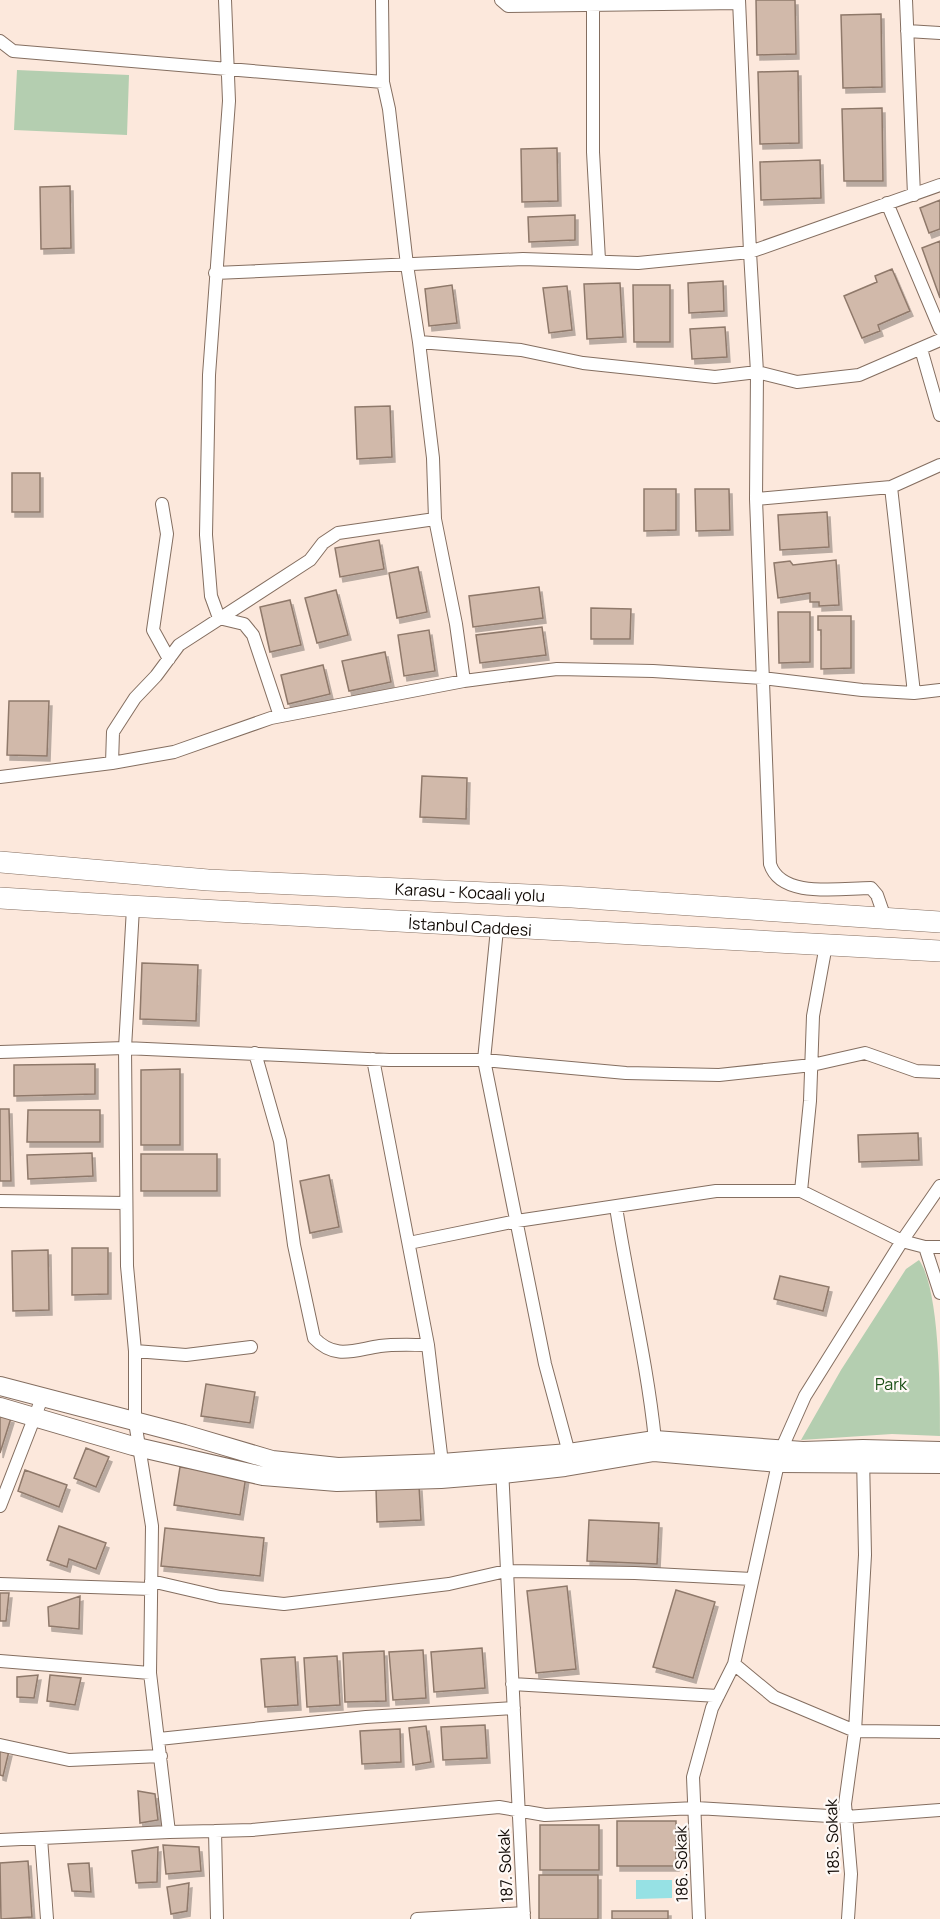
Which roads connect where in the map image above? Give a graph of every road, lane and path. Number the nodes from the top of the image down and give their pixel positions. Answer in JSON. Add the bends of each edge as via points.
{"nodes":[{"id":1,"x":225,"y":0,"type":"edge"},
{"id":2,"x":382,"y":0,"type":"edge"},
{"id":3,"x":501,"y":0,"type":"edge"},
{"id":4,"x":906,"y":0,"type":"edge"},
{"id":5,"x":739,"y":1,"type":"edge"},
{"id":6,"x":592,"y":5,"type":"junction"},
{"id":7,"x":907,"y":31,"type":"junction"},
{"id":8,"x":940,"y":33,"type":"edge"},
{"id":9,"x":0,"y":41,"type":"edge"},
{"id":10,"x":228,"y":68,"type":"junction"},
{"id":11,"x":383,"y":82,"type":"junction"},
{"id":12,"x":940,"y":185,"type":"edge"},
{"id":13,"x":914,"y":195,"type":"junction"},
{"id":14,"x":887,"y":203,"type":"junction"},
{"id":15,"x":750,"y":252,"type":"junction"},
{"id":16,"x":599,"y":260,"type":"junction"},
{"id":17,"x":406,"y":265,"type":"junction"},
{"id":18,"x":215,"y":273,"type":"junction"},
{"id":19,"x":940,"y":329,"type":"edge"},
{"id":20,"x":940,"y":340,"type":"edge"},
{"id":21,"x":419,"y":342,"type":"junction"},
{"id":22,"x":921,"y":349,"type":"junction"},
{"id":23,"x":757,"y":372,"type":"junction"},
{"id":24,"x":940,"y":415,"type":"edge"},
{"id":25,"x":940,"y":465,"type":"edge"},
{"id":26,"x":891,"y":487,"type":"junction"},
{"id":27,"x":756,"y":499,"type":"junction"},
{"id":28,"x":162,"y":504,"type":"dead end"},
{"id":29,"x":435,"y":519,"type":"junction"},
{"id":30,"x":219,"y":618,"type":"junction"},
{"id":31,"x":169,"y":659,"type":"junction"},
{"id":32,"x":762,"y":678,"type":"junction"},
{"id":33,"x":464,"y":681,"type":"junction"},
{"id":34,"x":940,"y":690,"type":"edge"},
{"id":35,"x":914,"y":693,"type":"junction"},
{"id":36,"x":280,"y":716,"type":"junction"},
{"id":37,"x":112,"y":763,"type":"junction"},
{"id":38,"x":0,"y":777,"type":"edge"},
{"id":39,"x":0,"y":862,"type":"edge"},
{"id":40,"x":0,"y":898,"type":"edge"},
{"id":41,"x":133,"y":908,"type":"junction"},
{"id":42,"x":885,"y":918,"type":"junction"},
{"id":43,"x":940,"y":922,"type":"edge"},
{"id":44,"x":497,"y":929,"type":"junction"},
{"id":45,"x":826,"y":945,"type":"junction"},
{"id":46,"x":940,"y":951,"type":"edge"},
{"id":47,"x":125,"y":1048,"type":"junction"},
{"id":48,"x":0,"y":1052,"type":"edge"},
{"id":49,"x":255,"y":1053,"type":"junction"},
{"id":50,"x":373,"y":1059,"type":"junction"},
{"id":51,"x":484,"y":1060,"type":"junction"},
{"id":52,"x":812,"y":1065,"type":"junction"},
{"id":53,"x":940,"y":1072,"type":"edge"},
{"id":54,"x":940,"y":1186,"type":"edge"},
{"id":55,"x":801,"y":1191,"type":"junction"},
{"id":56,"x":0,"y":1201,"type":"edge"},
{"id":57,"x":125,"y":1203,"type":"junction"},
{"id":58,"x":616,"y":1207,"type":"junction"},
{"id":59,"x":517,"y":1221,"type":"junction"},
{"id":60,"x":902,"y":1241,"type":"junction"},
{"id":61,"x":409,"y":1243,"type":"junction"},
{"id":62,"x":940,"y":1247,"type":"edge"},
{"id":63,"x":925,"y":1248,"type":"junction"},
{"id":64,"x":940,"y":1293,"type":"edge"},
{"id":65,"x":428,"y":1345,"type":"junction"},
{"id":66,"x":251,"y":1347,"type":"dead end"},
{"id":67,"x":135,"y":1351,"type":"junction"},
{"id":68,"x":0,"y":1377,"type":"edge"},
{"id":69,"x":0,"y":1386,"type":"edge"},
{"id":70,"x":42,"y":1398,"type":"junction"},
{"id":71,"x":0,"y":1407,"type":"edge"},
{"id":72,"x":35,"y":1416,"type":"junction"},
{"id":73,"x":135,"y":1422,"type":"junction"},
{"id":74,"x":655,"y":1440,"type":"junction"},
{"id":75,"x":139,"y":1447,"type":"junction"},
{"id":76,"x":940,"y":1451,"type":"edge"},
{"id":77,"x":569,"y":1453,"type":"junction"},
{"id":78,"x":863,"y":1456,"type":"junction"},
{"id":79,"x":779,"y":1457,"type":"junction"},
{"id":80,"x":442,"y":1463,"type":"junction"},
{"id":81,"x":940,"y":1464,"type":"edge"},
{"id":82,"x":502,"y":1466,"type":"junction"},
{"id":83,"x":0,"y":1506,"type":"edge"},
{"id":84,"x":506,"y":1571,"type":"junction"},
{"id":85,"x":753,"y":1579,"type":"junction"},
{"id":86,"x":0,"y":1584,"type":"edge"},
{"id":87,"x":151,"y":1585,"type":"junction"},
{"id":88,"x":0,"y":1661,"type":"edge"},
{"id":89,"x":734,"y":1664,"type":"junction"},
{"id":90,"x":150,"y":1673,"type":"junction"},
{"id":91,"x":512,"y":1684,"type":"junction"},
{"id":92,"x":718,"y":1696,"type":"junction"},
{"id":93,"x":514,"y":1708,"type":"junction"},
{"id":94,"x":855,"y":1731,"type":"junction"},
{"id":95,"x":940,"y":1732,"type":"edge"},
{"id":96,"x":159,"y":1738,"type":"junction"},
{"id":97,"x":0,"y":1745,"type":"edge"},
{"id":98,"x":161,"y":1756,"type":"junction"},
{"id":99,"x":696,"y":1808,"type":"junction"},
{"id":100,"x":940,"y":1810,"type":"edge"},
{"id":101,"x":519,"y":1812,"type":"junction"},
{"id":102,"x":846,"y":1817,"type":"junction"},
{"id":103,"x":215,"y":1831,"type":"junction"},
{"id":104,"x":169,"y":1832,"type":"junction"},
{"id":105,"x":41,"y":1838,"type":"junction"},
{"id":106,"x":0,"y":1840,"type":"edge"},
{"id":107,"x":524,"y":1916,"type":"edge"},
{"id":108,"x":47,"y":1919,"type":"edge"},
{"id":109,"x":218,"y":1919,"type":"edge"},
{"id":110,"x":417,"y":1919,"type":"edge"},
{"id":111,"x":699,"y":1919,"type":"edge"},
{"id":112,"x":848,"y":1919,"type":"edge"}],
"edges":[{"from":1,"to":10,"type":"street"},
{"from":2,"to":11,"type":"street"},
{"from":3,"to":6,"type":"street","via":[[508,6]]},
{"from":4,"to":7,"type":"street"},
{"from":5,"to":6,"type":"street"},
{"from":5,"to":15,"type":"street"},
{"from":6,"to":16,"type":"street"},
{"from":7,"to":8,"type":"street"},
{"from":7,"to":13,"type":"street"},
{"from":9,"to":10,"type":"street","via":[[13,51]]},
{"from":10,"to":11,"type":"street"},
{"from":10,"to":18,"type":"street","via":[[229,101]]},
{"from":11,"to":17,"type":"street"},
{"from":12,"to":13,"type":"street"},
{"from":13,"to":14,"type":"street"},
{"from":14,"to":15,"type":"street"},
{"from":14,"to":19,"type":"street"},
{"from":15,"to":16,"type":"street","via":[[638,263]]},
{"from":15,"to":23,"type":"street"},
{"from":16,"to":17,"type":"street"},
{"from":17,"to":18,"type":"street"},
{"from":17,"to":21,"type":"street"},
{"from":18,"to":30,"type":"street","via":[[206,535],[211,596]]},
{"from":20,"to":22,"type":"street"},
{"from":21,"to":23,"type":"street","via":[[521,350],[583,363],[716,377]]},
{"from":21,"to":29,"type":"street","via":[[433,458]]},
{"from":22,"to":23,"type":"street","via":[[859,375],[797,382]]},
{"from":22,"to":24,"type":"street"},
{"from":23,"to":27,"type":"street"},
{"from":25,"to":26,"type":"street"},
{"from":26,"to":27,"type":"street"},
{"from":26,"to":35,"type":"street"},
{"from":27,"to":32,"type":"street"},
{"from":28,"to":31,"type":"street","via":[[167,534],[153,630]]},
{"from":29,"to":30,"type":"street","via":[[339,533],[323,543],[310,560]]},
{"from":29,"to":33,"type":"street"},
{"from":30,"to":31,"type":"street","via":[[179,645]]},
{"from":30,"to":36,"type":"street","via":[[244,624],[253,635]]},
{"from":31,"to":37,"type":"street","via":[[135,698],[113,732]]},
{"from":32,"to":33,"type":"street","via":[[556,669]]},
{"from":32,"to":35,"type":"street"},
{"from":32,"to":42,"type":"street","via":[[770,864],[774,875],[784,883],[806,888],[871,888]]},
{"from":33,"to":36,"type":"street"},
{"from":34,"to":35,"type":"street"},
{"from":36,"to":37,"type":"street","via":[[174,752]]},
{"from":37,"to":38,"type":"street"},
{"from":39,"to":42,"type":"highway","name":"Karasu - Kocaali yolu","via":[[208,880],[572,897]]},
{"from":40,"to":41,"type":"highway","name":"İstanbul Caddesi"},
{"from":41,"to":44,"type":"highway","name":"İstanbul Caddesi"},
{"from":41,"to":47,"type":"street"},
{"from":42,"to":43,"type":"highway","name":"Karasu - Kocaali yolu"},
{"from":44,"to":45,"type":"highway","name":"İstanbul Caddesi"},
{"from":44,"to":51,"type":"street"},
{"from":45,"to":46,"type":"highway","name":"İstanbul Caddesi"},
{"from":45,"to":52,"type":"street","via":[[813,1016]]},
{"from":47,"to":48,"type":"street"},
{"from":47,"to":49,"type":"street"},
{"from":47,"to":57,"type":"street"},
{"from":49,"to":50,"type":"street"},
{"from":49,"to":65,"type":"street","via":[[280,1141],[294,1245],[314,1338],[322,1346],[347,1353],[382,1346]]},
{"from":50,"to":51,"type":"street"},
{"from":50,"to":61,"type":"street"},
{"from":51,"to":52,"type":"street","via":[[626,1073],[707,1074]]},
{"from":51,"to":59,"type":"street"},
{"from":52,"to":53,"type":"street","via":[[865,1053],[916,1071]]},
{"from":52,"to":55,"type":"street"},
{"from":54,"to":60,"type":"street","name":"186. Sokak"},
{"from":55,"to":58,"type":"street","via":[[716,1191]]},
{"from":55,"to":60,"type":"street"},
{"from":56,"to":57,"type":"street"},
{"from":57,"to":67,"type":"street"},
{"from":58,"to":59,"type":"street"},
{"from":58,"to":74,"type":"street","via":[[650,1387]]},
{"from":59,"to":61,"type":"street"},
{"from":59,"to":77,"type":"street","via":[[545,1364]]},
{"from":60,"to":63,"type":"street"},
{"from":60,"to":79,"type":"street","name":"186. Sokak","via":[[805,1396]]},
{"from":61,"to":65,"type":"street"},
{"from":62,"to":63,"type":"street"},
{"from":63,"to":64,"type":"street"},
{"from":65,"to":80,"type":"street"},
{"from":66,"to":67,"type":"street","via":[[186,1355]]},
{"from":67,"to":73,"type":"street"},
{"from":68,"to":69,"type":"street"},
{"from":69,"to":70,"type":"main road"},
{"from":70,"to":72,"type":"street"},
{"from":70,"to":73,"type":"main road"},
{"from":71,"to":72,"type":"main road"},
{"from":72,"to":75,"type":"main road"},
{"from":72,"to":83,"type":"street"},
{"from":73,"to":75,"type":"street"},
{"from":73,"to":80,"type":"main road","via":[[272,1460],[338,1467]]},
{"from":74,"to":77,"type":"main road"},
{"from":74,"to":79,"type":"main road","via":[[750,1445]]},
{"from":75,"to":82,"type":"main road","via":[[263,1476],[337,1482],[441,1479]]},
{"from":75,"to":87,"type":"street","via":[[152,1526]]},
{"from":76,"to":78,"type":"main road"},
{"from":77,"to":82,"type":"main road"},
{"from":78,"to":79,"type":"main road"},
{"from":78,"to":81,"type":"main road"},
{"from":78,"to":94,"type":"street","name":"185. Sokak","via":[[865,1554]]},
{"from":79,"to":82,"type":"main road","via":[[654,1452],[565,1467]]},
{"from":79,"to":85,"type":"street","name":"186. Sokak"},
{"from":80,"to":82,"type":"main road"},
{"from":82,"to":84,"type":"street","name":"187. Sokak"},
{"from":84,"to":85,"type":"street"},
{"from":84,"to":87,"type":"street","via":[[449,1584],[284,1604]]},
{"from":84,"to":91,"type":"street","name":"187. Sokak"},
{"from":85,"to":89,"type":"street","name":"186. Sokak"},
{"from":86,"to":87,"type":"street"},
{"from":87,"to":90,"type":"street"},
{"from":88,"to":90,"type":"street"},
{"from":89,"to":92,"type":"street","name":"186. Sokak"},
{"from":89,"to":94,"type":"street","via":[[774,1697]]},
{"from":90,"to":96,"type":"street"},
{"from":91,"to":92,"type":"street"},
{"from":91,"to":93,"type":"street","name":"187. Sokak"},
{"from":92,"to":99,"type":"street","name":"186. Sokak","via":[[693,1777]]},
{"from":93,"to":96,"type":"street","via":[[366,1717]]},
{"from":93,"to":101,"type":"street","name":"187. Sokak"},
{"from":94,"to":95,"type":"street"},
{"from":94,"to":102,"type":"street","name":"185. Sokak"},
{"from":96,"to":98,"type":"street"},
{"from":97,"to":98,"type":"street","via":[[69,1760]]},
{"from":98,"to":104,"type":"street"},
{"from":99,"to":101,"type":"street","via":[[545,1815]]},
{"from":99,"to":102,"type":"street"},
{"from":99,"to":111,"type":"street","name":"186. Sokak"},
{"from":100,"to":102,"type":"street"},
{"from":101,"to":103,"type":"street","via":[[500,1807]]},
{"from":101,"to":107,"type":"street","name":"187. Sokak"},
{"from":102,"to":112,"type":"street","name":"185. Sokak","via":[[851,1874]]},
{"from":103,"to":104,"type":"street"},
{"from":103,"to":109,"type":"street"},
{"from":104,"to":105,"type":"street"},
{"from":105,"to":106,"type":"street"},
{"from":105,"to":108,"type":"street"},
{"from":107,"to":110,"type":"street"}]}
